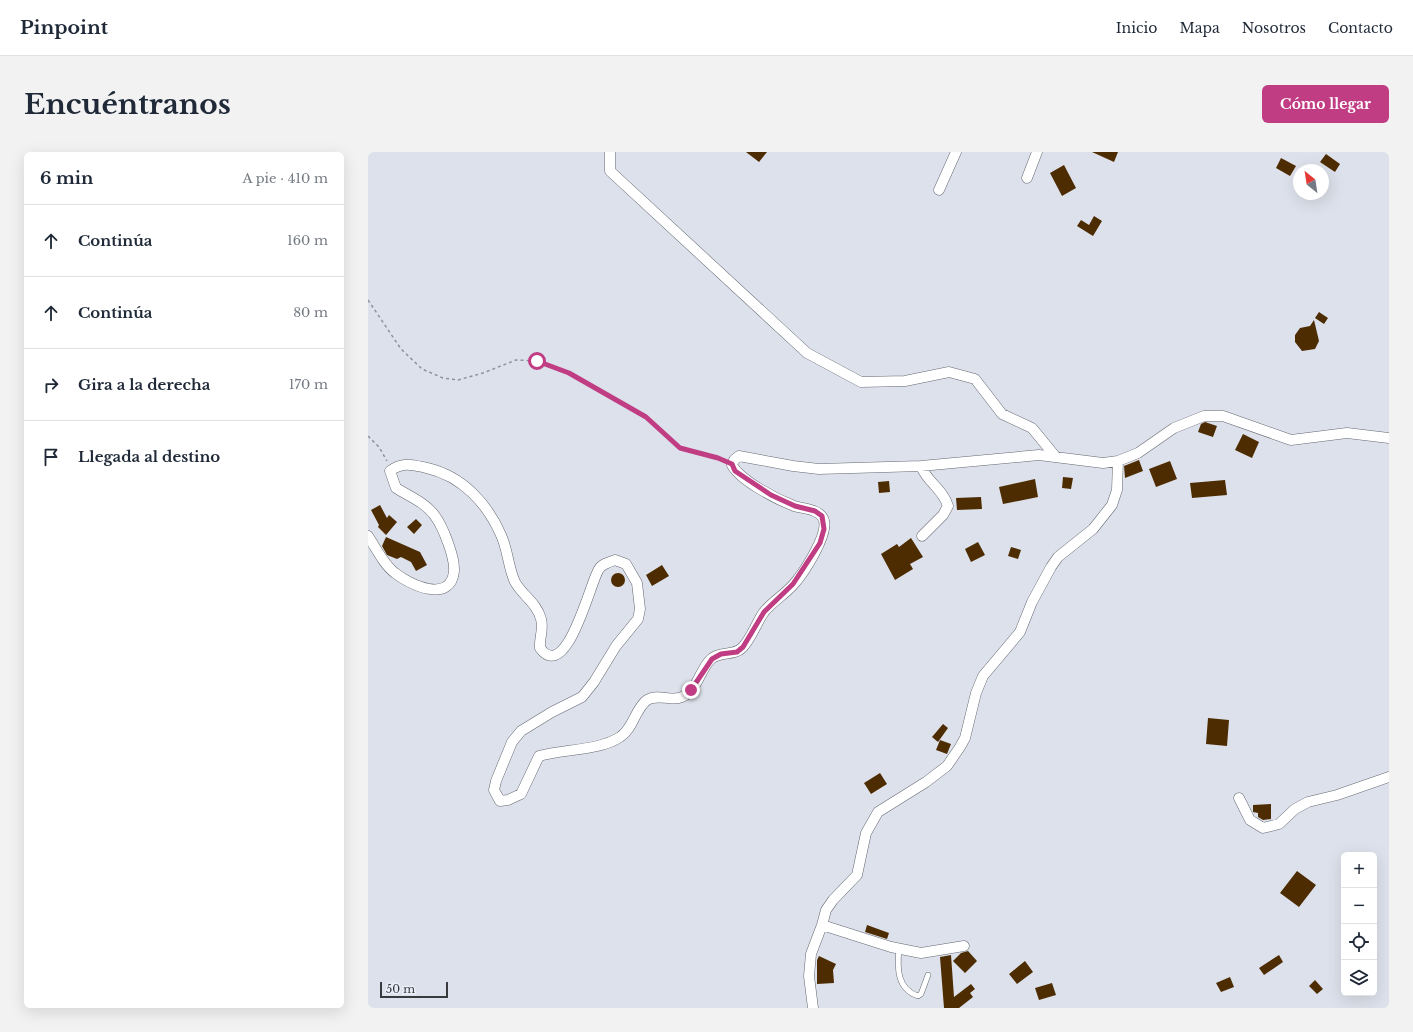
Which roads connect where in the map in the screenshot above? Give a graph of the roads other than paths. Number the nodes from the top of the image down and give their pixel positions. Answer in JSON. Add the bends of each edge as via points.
{"nodes":[{"id":1,"x":610,"y":152,"type":"edge"},
{"id":2,"x":956,"y":152,"type":"edge"},
{"id":3,"x":1036,"y":152,"type":"edge"},
{"id":4,"x":1027,"y":178,"type":"dead end"},
{"id":5,"x":939,"y":190,"type":"dead end"},
{"id":6,"x":1389,"y":438,"type":"edge"},
{"id":7,"x":1055,"y":456,"type":"junction"},
{"id":8,"x":1118,"y":461,"type":"junction"},
{"id":9,"x":921,"y":466,"type":"junction"},
{"id":10,"x":368,"y":536,"type":"edge"},
{"id":11,"x":922,"y":536,"type":"dead end"},
{"id":12,"x":1389,"y":777,"type":"edge"},
{"id":13,"x":1239,"y":798,"type":"dead end"},
{"id":14,"x":822,"y":925,"type":"junction"},
{"id":15,"x":964,"y":946,"type":"dead end"},
{"id":16,"x":899,"y":949,"type":"junction"},
{"id":17,"x":928,"y":975,"type":"dead end"},
{"id":18,"x":813,"y":1008,"type":"edge"}],
"edges":[{"from":1,"to":7,"type":"street","via":[[610,171],[807,353],[861,382],[905,381],[949,372],[975,379],[1002,414],[1032,428]]},
{"from":2,"to":5,"type":"street"},
{"from":3,"to":4,"type":"street"},
{"from":6,"to":8,"type":"street","via":[[1347,434],[1291,440],[1223,416],[1204,416],[1174,428],[1138,453]]},
{"from":7,"to":8,"type":"street","via":[[1088,462]]},
{"from":7,"to":9,"type":"street","via":[[1038,455]]},
{"from":8,"to":14,"type":"street","via":[[1117,490],[1112,505],[1093,529],[1058,557],[1051,567],[1032,602],[1020,632],[983,676],[976,693],[967,732],[960,747],[947,766],[878,812],[866,833],[857,875],[833,900],[826,910]]},
{"from":9,"to":10,"type":"street","via":[[819,469],[739,456],[734,460],[732,464],[735,471],[771,495],[822,516],[825,523],[822,537],[793,584],[764,612],[743,647],[737,652],[721,654],[712,659],[698,681],[682,697],[654,697],[647,700],[621,736],[606,743],[539,756],[521,794],[508,800],[500,801],[494,790],[512,742],[521,731],[582,697],[616,646],[638,619],[640,609],[637,584],[630,568],[615,560],[599,568],[584,611],[570,640],[559,653],[549,656],[540,648],[543,628],[541,617],[516,584],[502,535],[484,506],[467,487],[446,473],[406,463],[390,470],[396,488],[426,506],[435,516],[450,549],[454,570],[453,576],[444,588],[434,590],[415,585],[394,572]]},
{"from":9,"to":11,"type":"street","via":[[948,506],[943,516]]},
{"from":12,"to":13,"type":"street","via":[[1308,802],[1295,809],[1279,824],[1263,828],[1250,820]]},
{"from":14,"to":16,"type":"street"},
{"from":14,"to":18,"type":"street","via":[[811,954],[809,976]]},
{"from":15,"to":16,"type":"street","via":[[920,953]]},
{"from":16,"to":17,"type":"lane","via":[[900,982],[904,988],[914,995],[922,994]]}]}
